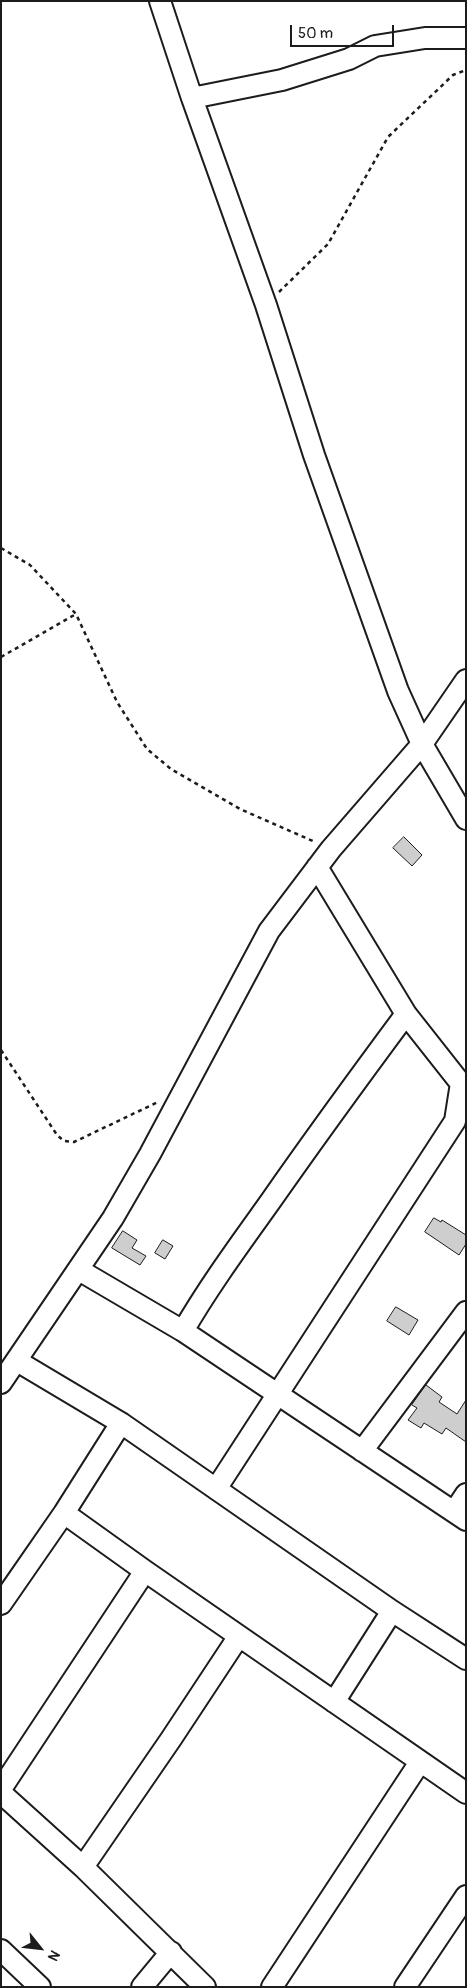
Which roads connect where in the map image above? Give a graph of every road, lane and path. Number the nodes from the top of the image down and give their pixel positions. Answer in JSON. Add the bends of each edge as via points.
{"nodes":[{"id":1,"x":160,"y":1,"type":"edge"},
{"id":2,"x":466,"y":38,"type":"edge"},
{"id":3,"x":466,"y":70,"type":"edge"},
{"id":4,"x":192,"y":98,"type":"junction"},
{"id":5,"x":266,"y":305,"type":"junction"},
{"id":6,"x":1,"y":548,"type":"edge"},
{"id":7,"x":76,"y":614,"type":"junction"},
{"id":8,"x":1,"y":657,"type":"edge"},
{"id":9,"x":466,"y":680,"type":"edge"},
{"id":10,"x":422,"y":744,"type":"junction"},
{"id":11,"x":466,"y":819,"type":"edge"},
{"id":12,"x":330,"y":849,"type":"junction"},
{"id":13,"x":317,"y":867,"type":"junction"},
{"id":14,"x":406,"y":1014,"type":"junction"},
{"id":15,"x":1,"y":1050,"type":"edge"},
{"id":16,"x":463,"y":1087,"type":"edge"},
{"id":17,"x":183,"y":1091,"type":"junction"},
{"id":18,"x":460,"y":1121,"type":"edge"},
{"id":19,"x":79,"y":1270,"type":"junction"},
{"id":20,"x":466,"y":1312,"type":"edge"},
{"id":21,"x":183,"y":1331,"type":"junction"},
{"id":22,"x":17,"y":1361,"type":"junction"},
{"id":23,"x":1,"y":1383,"type":"edge"},
{"id":24,"x":276,"y":1394,"type":"junction"},
{"id":25,"x":121,"y":1423,"type":"junction"},
{"id":26,"x":362,"y":1451,"type":"junction"},
{"id":27,"x":216,"y":1489,"type":"junction"},
{"id":28,"x":466,"y":1494,"type":"edge"},
{"id":29,"x":64,"y":1513,"type":"junction"},
{"id":30,"x":460,"y":1516,"type":"edge"},
{"id":31,"x":145,"y":1571,"type":"junction"},
{"id":32,"x":1,"y":1604,"type":"edge"},
{"id":33,"x":392,"y":1611,"type":"junction"},
{"id":34,"x":239,"y":1636,"type":"junction"},
{"id":35,"x":466,"y":1659,"type":"edge"},
{"id":36,"x":334,"y":1702,"type":"junction"},
{"id":37,"x":420,"y":1762,"type":"junction"},
{"id":38,"x":1,"y":1791,"type":"edge"},
{"id":39,"x":466,"y":1793,"type":"edge"},
{"id":40,"x":83,"y":1867,"type":"junction"},
{"id":41,"x":466,"y":1896,"type":"edge"},
{"id":42,"x":1,"y":1950,"type":"edge"},
{"id":43,"x":171,"y":1952,"type":"junction"},
{"id":44,"x":40,"y":1987,"type":"edge"},
{"id":45,"x":142,"y":1987,"type":"edge"},
{"id":46,"x":205,"y":1987,"type":"edge"},
{"id":47,"x":272,"y":1987,"type":"edge"},
{"id":48,"x":405,"y":1987,"type":"edge"}],
"edges":[{"from":1,"to":4,"type":"street"},
{"from":2,"to":4,"type":"street","via":[[425,38],[375,46],[349,59],[282,80]]},
{"from":3,"to":5,"type":"path","via":[[453,75],[388,137],[328,244]]},
{"from":4,"to":5,"type":"street"},
{"from":5,"to":10,"type":"street","via":[[344,540],[398,691]]},
{"from":6,"to":7,"type":"path","via":[[30,565]]},
{"from":7,"to":8,"type":"path"},
{"from":7,"to":12,"type":"path","via":[[117,702],[147,749],[171,769],[240,809]]},
{"from":9,"to":10,"type":"street"},
{"from":10,"to":11,"type":"street"},
{"from":10,"to":12,"type":"street"},
{"from":12,"to":13,"type":"street"},
{"from":13,"to":14,"type":"street"},
{"from":13,"to":17,"type":"street","via":[[269,931]]},
{"from":14,"to":16,"type":"street"},
{"from":14,"to":21,"type":"street","via":[[320,1129],[203,1297]]},
{"from":15,"to":17,"type":"path","via":[[64,1141],[74,1142]]},
{"from":16,"to":18,"type":"street"},
{"from":17,"to":19,"type":"street","via":[[114,1218]]},
{"from":18,"to":24,"type":"street"},
{"from":19,"to":21,"type":"street"},
{"from":19,"to":22,"type":"street"},
{"from":20,"to":26,"type":"street"},
{"from":21,"to":24,"type":"street"},
{"from":22,"to":23,"type":"street"},
{"from":22,"to":25,"type":"street"},
{"from":24,"to":26,"type":"street"},
{"from":24,"to":27,"type":"street"},
{"from":25,"to":27,"type":"street"},
{"from":25,"to":29,"type":"street"},
{"from":26,"to":30,"type":"street"},
{"from":27,"to":33,"type":"street"},
{"from":28,"to":30,"type":"street"},
{"from":29,"to":31,"type":"street"},
{"from":29,"to":32,"type":"street"},
{"from":31,"to":34,"type":"street"},
{"from":31,"to":38,"type":"street"},
{"from":33,"to":35,"type":"street"},
{"from":33,"to":36,"type":"street"},
{"from":34,"to":36,"type":"street"},
{"from":34,"to":40,"type":"street"},
{"from":36,"to":37,"type":"street"},
{"from":37,"to":39,"type":"street"},
{"from":37,"to":47,"type":"street"},
{"from":38,"to":40,"type":"street"},
{"from":40,"to":43,"type":"street"},
{"from":41,"to":48,"type":"street"},
{"from":42,"to":44,"type":"street"},
{"from":43,"to":45,"type":"street"},
{"from":43,"to":46,"type":"street"}]}
